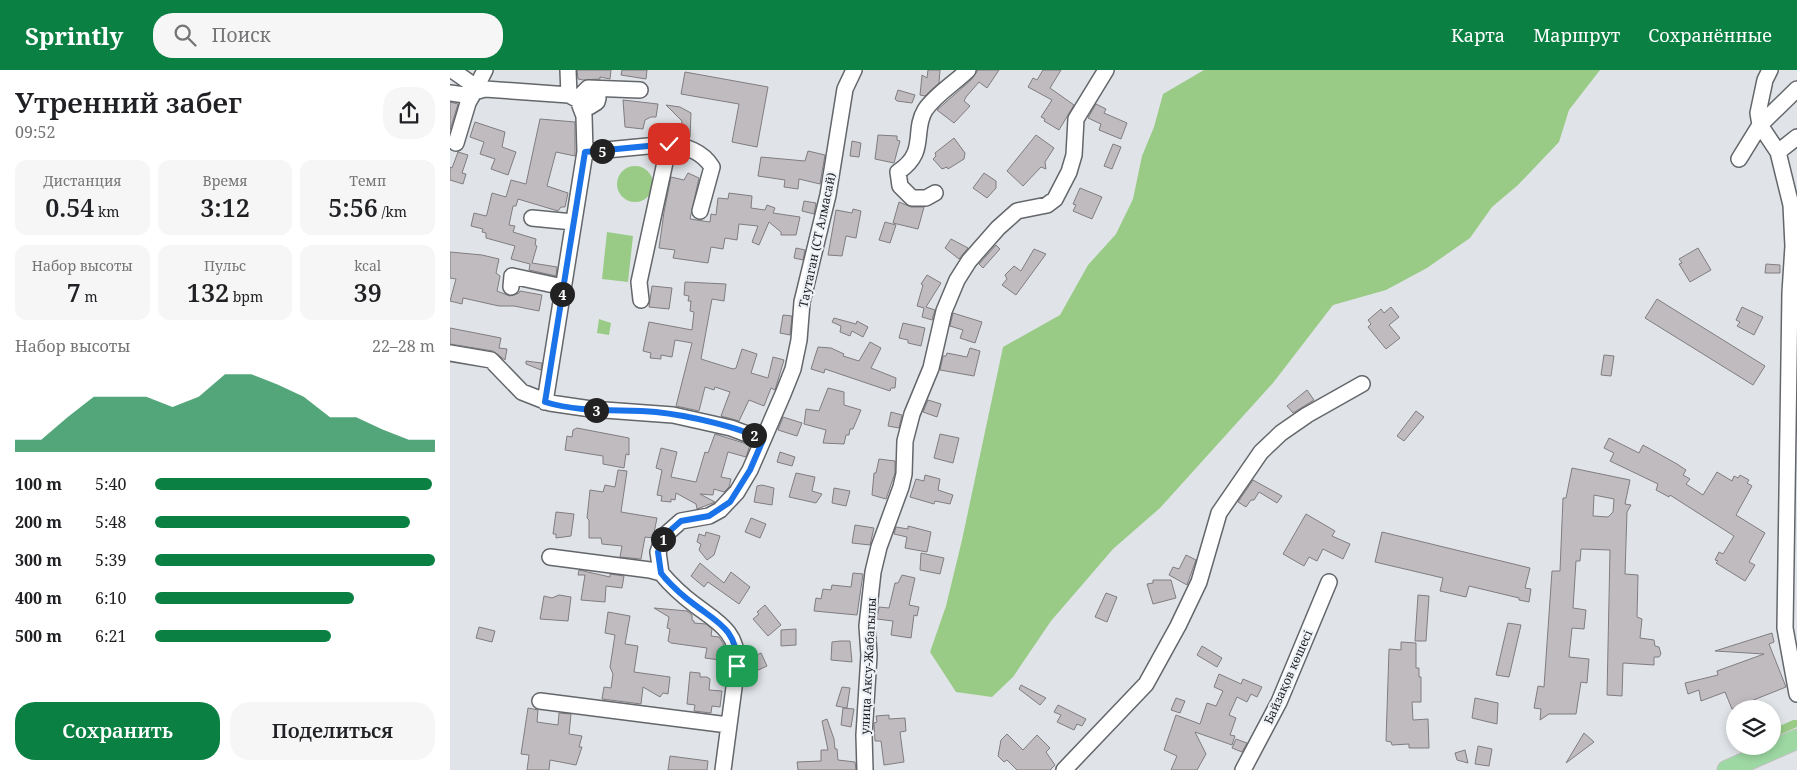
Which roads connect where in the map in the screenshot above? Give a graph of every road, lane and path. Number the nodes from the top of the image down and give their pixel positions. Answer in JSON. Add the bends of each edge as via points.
{"nodes":[{"id":1,"x":452,"y":70,"type":"edge"},
{"id":2,"x":485,"y":70,"type":"edge"},
{"id":3,"x":568,"y":70,"type":"edge"},
{"id":4,"x":854,"y":70,"type":"edge"},
{"id":5,"x":968,"y":70,"type":"edge"},
{"id":6,"x":1106,"y":70,"type":"edge"},
{"id":7,"x":1770,"y":70,"type":"edge"},
{"id":8,"x":1797,"y":89,"type":"edge"},
{"id":9,"x":615,"y":90,"type":"junction"},
{"id":10,"x":640,"y":90,"type":"dead end"},
{"id":11,"x":474,"y":92,"type":"junction"},
{"id":12,"x":450,"y":93,"type":"edge"},
{"id":13,"x":577,"y":100,"type":"junction"},
{"id":14,"x":1760,"y":125,"type":"junction"},
{"id":15,"x":1797,"y":137,"type":"edge"},
{"id":16,"x":456,"y":143,"type":"dead end"},
{"id":17,"x":669,"y":144,"type":"junction"},
{"id":18,"x":585,"y":152,"type":"junction"},
{"id":19,"x":1778,"y":152,"type":"junction"},
{"id":20,"x":1739,"y":159,"type":"dead end"},
{"id":21,"x":934,"y":194,"type":"dead end"},
{"id":22,"x":700,"y":210,"type":"dead end"},
{"id":23,"x":532,"y":218,"type":"dead end"},
{"id":24,"x":574,"y":222,"type":"junction"},
{"id":25,"x":1795,"y":247,"type":"edge"},
{"id":26,"x":508,"y":278,"type":"dead end"},
{"id":27,"x":563,"y":287,"type":"junction"},
{"id":28,"x":641,"y":300,"type":"dead end"},
{"id":29,"x":450,"y":353,"type":"edge"},
{"id":30,"x":1362,"y":384,"type":"dead end"},
{"id":31,"x":545,"y":402,"type":"junction"},
{"id":32,"x":763,"y":440,"type":"junction"},
{"id":33,"x":550,"y":557,"type":"dead end"},
{"id":34,"x":661,"y":573,"type":"junction"},
{"id":35,"x":1329,"y":582,"type":"dead end"},
{"id":36,"x":1797,"y":694,"type":"edge"},
{"id":37,"x":540,"y":701,"type":"dead end"},
{"id":38,"x":728,"y":725,"type":"junction"},
{"id":39,"x":1797,"y":739,"type":"edge"},
{"id":40,"x":724,"y":770,"type":"edge"},
{"id":41,"x":865,"y":770,"type":"edge"},
{"id":42,"x":1064,"y":770,"type":"edge"},
{"id":43,"x":1243,"y":770,"type":"edge"},
{"id":44,"x":1727,"y":770,"type":"edge"}],
"edges":[{"from":1,"to":11,"type":"street"},
{"from":2,"to":11,"type":"street"},
{"from":3,"to":13,"type":"street"},
{"from":4,"to":32,"type":"street","name":"Таутаган (СТ Алмасай)","via":[[845,89],[828,195],[802,302],[792,369]]},
{"from":5,"to":21,"type":"street","via":[[924,112],[917,149],[898,172],[899,184],[909,196],[921,198]]},
{"from":6,"to":41,"type":"street","name":"улица Аксу-Жабагылы","via":[[1076,120],[1074,155],[1055,199],[1047,205],[1017,211],[998,228],[969,261],[944,311],[932,368],[912,414],[901,487],[873,572],[867,626]]},
{"from":7,"to":14,"type":"street","via":[[1758,113]]},
{"from":8,"to":14,"type":"street"},
{"from":9,"to":10,"type":"street"},
{"from":9,"to":13,"type":"street","via":[[588,88]]},
{"from":9,"to":13,"type":"street","via":[[589,107]]},
{"from":11,"to":12,"type":"street"},
{"from":11,"to":13,"type":"street","via":[[485,89]]},
{"from":11,"to":16,"type":"street"},
{"from":13,"to":18,"type":"street","via":[[585,131]]},
{"from":14,"to":19,"type":"street"},
{"from":14,"to":20,"type":"street"},
{"from":15,"to":19,"type":"street"},
{"from":17,"to":18,"type":"street"},
{"from":17,"to":22,"type":"street","via":[[698,152],[712,167]]},
{"from":17,"to":28,"type":"street","via":[[639,282]]},
{"from":18,"to":24,"type":"street"},
{"from":19,"to":25,"type":"street"},
{"from":23,"to":24,"type":"street"},
{"from":24,"to":27,"type":"street"},
{"from":25,"to":36,"type":"street","via":[[1790,293],[1785,628]]},
{"from":26,"to":27,"type":"street"},
{"from":27,"to":31,"type":"street"},
{"from":29,"to":31,"type":"street","via":[[491,360],[522,392]]},
{"from":30,"to":42,"type":"street","via":[[1307,415],[1261,452],[1219,513],[1199,582],[1146,684]]},
{"from":31,"to":32,"type":"street","via":[[673,415],[731,428]]},
{"from":32,"to":34,"type":"street","name":"Таутаган (СТ Алмасай)","via":[[750,470],[730,502],[709,516],[681,521],[664,536],[658,552]]},
{"from":33,"to":34,"type":"street"},
{"from":34,"to":38,"type":"street","via":[[720,622],[736,648],[737,666]]},
{"from":35,"to":43,"type":"street","name":"Байзақов көшесі","via":[[1279,702]]},
{"from":37,"to":38,"type":"street"},
{"from":38,"to":40,"type":"street"},
{"from":39,"to":44,"type":"main road"}]}
